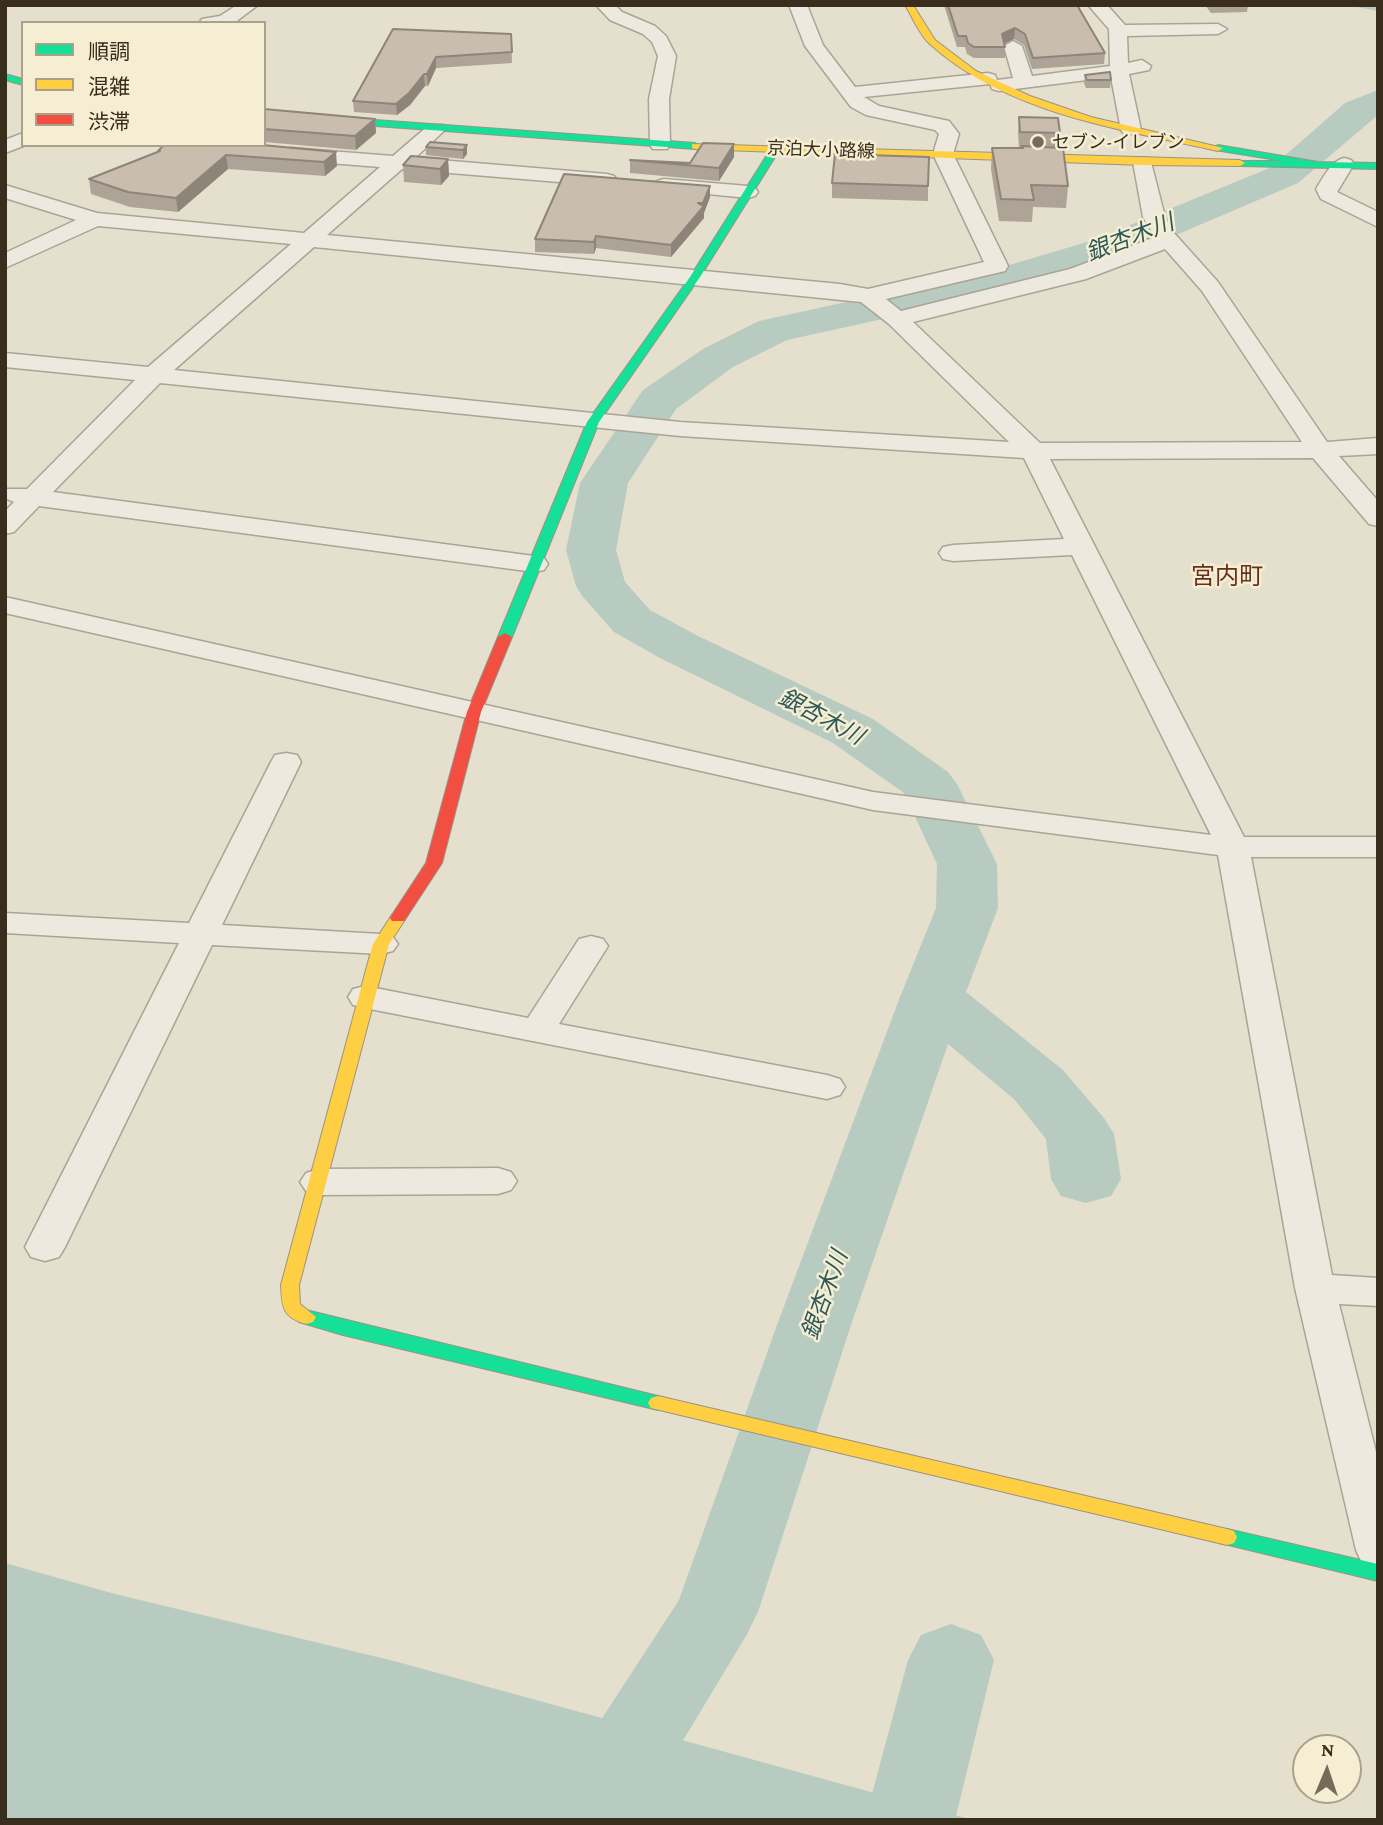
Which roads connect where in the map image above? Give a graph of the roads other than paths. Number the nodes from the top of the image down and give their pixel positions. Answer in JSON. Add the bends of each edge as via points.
{"nodes":[{"id":1,"x":249,"y":5,"type":"edge"},
{"id":2,"x":605,"y":5,"type":"edge"},
{"id":3,"x":798,"y":5,"type":"edge"},
{"id":4,"x":909,"y":5,"type":"edge"},
{"id":5,"x":1097,"y":5,"type":"edge"},
{"id":6,"x":225,"y":21,"type":"edge"},
{"id":7,"x":1218,"y":29,"type":"dead end"},
{"id":8,"x":1118,"y":31,"type":"junction"},
{"id":9,"x":1013,"y":46,"type":"dead end"},
{"id":10,"x":1142,"y":66,"type":"dead end"},
{"id":11,"x":1119,"y":71,"type":"junction"},
{"id":12,"x":994,"y":82,"type":"junction"},
{"id":13,"x":1024,"y":82,"type":"junction"},
{"id":14,"x":850,"y":93,"type":"junction"},
{"id":15,"x":266,"y":115,"type":"edge"},
{"id":16,"x":436,"y":129,"type":"junction"},
{"id":17,"x":1137,"y":132,"type":"junction"},
{"id":18,"x":21,"y":140,"type":"edge"},
{"id":19,"x":660,"y":145,"type":"junction"},
{"id":20,"x":5,"y":147,"type":"edge"},
{"id":21,"x":775,"y":149,"type":"junction"},
{"id":22,"x":275,"y":153,"type":"edge"},
{"id":23,"x":943,"y":154,"type":"junction"},
{"id":24,"x":1277,"y":161,"type":"junction"},
{"id":25,"x":1147,"y":162,"type":"junction"},
{"id":26,"x":396,"y":163,"type":"junction"},
{"id":27,"x":1329,"y":163,"type":"junction"},
{"id":28,"x":1378,"y":166,"type":"edge"},
{"id":29,"x":5,"y":191,"type":"edge"},
{"id":30,"x":748,"y":192,"type":"junction"},
{"id":31,"x":95,"y":219,"type":"junction"},
{"id":32,"x":1378,"y":220,"type":"edge"},
{"id":33,"x":1167,"y":238,"type":"junction"},
{"id":34,"x":306,"y":240,"type":"junction"},
{"id":35,"x":5,"y":261,"type":"edge"},
{"id":36,"x":695,"y":277,"type":"junction"},
{"id":37,"x":868,"y":296,"type":"junction"},
{"id":38,"x":897,"y":319,"type":"junction"},
{"id":39,"x":5,"y":360,"type":"edge"},
{"id":40,"x":153,"y":376,"type":"junction"},
{"id":41,"x":593,"y":422,"type":"junction"},
{"id":42,"x":1378,"y":446,"type":"edge"},
{"id":43,"x":1321,"y":450,"type":"junction"},
{"id":44,"x":1032,"y":451,"type":"junction"},
{"id":45,"x":5,"y":493,"type":"edge"},
{"id":46,"x":33,"y":498,"type":"junction"},
{"id":47,"x":1378,"y":518,"type":"edge"},
{"id":48,"x":5,"y":526,"type":"edge"},
{"id":49,"x":1080,"y":545,"type":"junction"},
{"id":50,"x":953,"y":553,"type":"dead end"},
{"id":51,"x":534,"y":564,"type":"junction"},
{"id":52,"x":5,"y":605,"type":"edge"},
{"id":53,"x":474,"y":712,"type":"junction"},
{"id":54,"x":286,"y":762,"type":"dead end"},
{"id":55,"x":1233,"y":846,"type":"junction"},
{"id":56,"x":1378,"y":847,"type":"edge"},
{"id":57,"x":5,"y":923,"type":"edge"},
{"id":58,"x":201,"y":934,"type":"junction"},
{"id":59,"x":381,"y":944,"type":"junction"},
{"id":60,"x":591,"y":946,"type":"dead end"},
{"id":61,"x":365,"y":997,"type":"junction"},
{"id":62,"x":537,"y":1031,"type":"junction"},
{"id":63,"x":827,"y":1087,"type":"dead end"},
{"id":64,"x":498,"y":1181,"type":"dead end"},
{"id":65,"x":319,"y":1182,"type":"junction"},
{"id":66,"x":46,"y":1247,"type":"dead end"},
{"id":67,"x":1315,"y":1288,"type":"junction"},
{"id":68,"x":1378,"y":1292,"type":"edge"},
{"id":69,"x":1378,"y":1550,"type":"edge"},
{"id":70,"x":1378,"y":1573,"type":"edge"}],
"edges":[{"from":1,"to":6,"type":"street"},
{"from":2,"to":19,"type":"street","via":[[616,16],[649,30],[667,56],[659,99]]},
{"from":3,"to":14,"type":"street","via":[[814,46]]},
{"from":4,"to":12,"type":"street","via":[[923,33],[941,52]]},
{"from":5,"to":8,"type":"street"},
{"from":7,"to":8,"type":"street"},
{"from":8,"to":11,"type":"street"},
{"from":9,"to":13,"type":"street"},
{"from":10,"to":11,"type":"street"},
{"from":11,"to":13,"type":"street"},
{"from":11,"to":17,"type":"street"},
{"from":12,"to":13,"type":"street"},
{"from":12,"to":14,"type":"street"},
{"from":12,"to":17,"type":"street","via":[[1062,111]]},
{"from":14,"to":23,"type":"street","via":[[873,111],[942,125],[949,134]]},
{"from":15,"to":16,"type":"street","name":"京泊大小路線"},
{"from":16,"to":19,"type":"street","name":"京泊大小路線"},
{"from":16,"to":26,"type":"street"},
{"from":17,"to":24,"type":"street"},
{"from":17,"to":25,"type":"street"},
{"from":18,"to":20,"type":"street"},
{"from":19,"to":21,"type":"street","name":"京泊大小路線"},
{"from":21,"to":23,"type":"street","name":"京泊大小路線"},
{"from":21,"to":30,"type":"street"},
{"from":22,"to":26,"type":"street"},
{"from":23,"to":25,"type":"street","name":"京泊大小路線"},
{"from":23,"to":37,"type":"street","via":[[997,266]]},
{"from":24,"to":25,"type":"street","name":"京泊大小路線"},
{"from":24,"to":27,"type":"street","name":"京泊大小路線"},
{"from":25,"to":33,"type":"street","via":[[1154,217]]},
{"from":26,"to":30,"type":"street"},
{"from":26,"to":34,"type":"street"},
{"from":27,"to":28,"type":"street","name":"京泊大小路線"},
{"from":27,"to":32,"type":"street","via":[[1328,195]]},
{"from":29,"to":31,"type":"street"},
{"from":30,"to":36,"type":"street"},
{"from":31,"to":34,"type":"street"},
{"from":31,"to":35,"type":"street"},
{"from":33,"to":38,"type":"street","via":[[1078,274]]},
{"from":33,"to":43,"type":"street","via":[[1210,288]]},
{"from":34,"to":36,"type":"street"},
{"from":34,"to":40,"type":"street"},
{"from":36,"to":37,"type":"street"},
{"from":36,"to":41,"type":"street"},
{"from":37,"to":38,"type":"street"},
{"from":38,"to":44,"type":"street"},
{"from":39,"to":40,"type":"street"},
{"from":40,"to":41,"type":"street"},
{"from":40,"to":46,"type":"street"},
{"from":41,"to":44,"type":"street"},
{"from":41,"to":51,"type":"street"},
{"from":42,"to":43,"type":"street"},
{"from":43,"to":44,"type":"street"},
{"from":43,"to":47,"type":"street"},
{"from":44,"to":49,"type":"street"},
{"from":45,"to":46,"type":"street"},
{"from":46,"to":48,"type":"street"},
{"from":46,"to":51,"type":"street"},
{"from":49,"to":50,"type":"street"},
{"from":49,"to":55,"type":"street"},
{"from":51,"to":53,"type":"street"},
{"from":52,"to":53,"type":"street"},
{"from":53,"to":55,"type":"street","via":[[873,801]]},
{"from":53,"to":59,"type":"street","via":[[434,863]]},
{"from":54,"to":58,"type":"street"},
{"from":55,"to":56,"type":"street"},
{"from":55,"to":67,"type":"street"},
{"from":57,"to":58,"type":"street"},
{"from":58,"to":59,"type":"street"},
{"from":58,"to":66,"type":"street"},
{"from":59,"to":61,"type":"street"},
{"from":60,"to":62,"type":"street"},
{"from":61,"to":62,"type":"street"},
{"from":61,"to":65,"type":"street"},
{"from":62,"to":63,"type":"street"},
{"from":64,"to":65,"type":"street"},
{"from":65,"to":70,"type":"street","via":[[290,1285],[291,1307],[308,1318]]},
{"from":67,"to":68,"type":"street"},
{"from":67,"to":69,"type":"street"}]}
